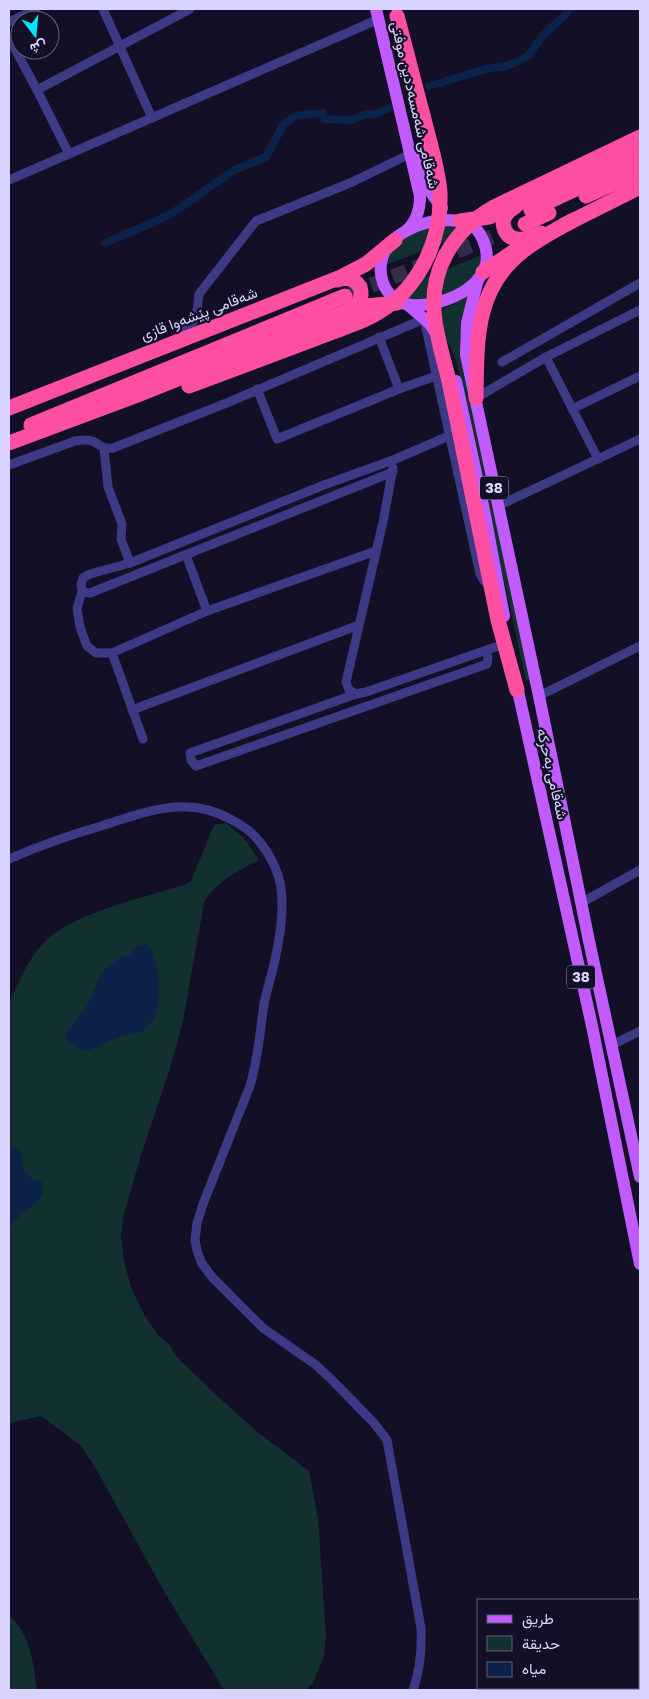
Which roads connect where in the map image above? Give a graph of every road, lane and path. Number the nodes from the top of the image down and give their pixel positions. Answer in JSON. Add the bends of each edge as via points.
{"nodes":[{"id":1,"x":36,"y":9,"type":"edge"},
{"id":2,"x":103,"y":9,"type":"edge"},
{"id":3,"x":190,"y":9,"type":"edge"},
{"id":4,"x":387,"y":12,"type":"edge"},
{"id":5,"x":9,"y":22,"type":"edge"},
{"id":6,"x":9,"y":38,"type":"edge"},
{"id":7,"x":120,"y":46,"type":"junction"},
{"id":8,"x":37,"y":90,"type":"junction"},
{"id":9,"x":152,"y":118,"type":"junction"},
{"id":10,"x":640,"y":137,"type":"edge"},
{"id":11,"x":640,"y":146,"type":"edge"},
{"id":12,"x":69,"y":154,"type":"junction"},
{"id":13,"x":410,"y":154,"type":"junction"},
{"id":14,"x":640,"y":159,"type":"edge"},
{"id":15,"x":640,"y":172,"type":"edge"},
{"id":16,"x":9,"y":180,"type":"edge"},
{"id":17,"x":640,"y":187,"type":"edge"},
{"id":18,"x":522,"y":214,"type":"junction"},
{"id":19,"x":460,"y":221,"type":"junction"},
{"id":20,"x":572,"y":221,"type":"junction"},
{"id":21,"x":554,"y":229,"type":"junction"},
{"id":22,"x":399,"y":237,"type":"junction"},
{"id":23,"x":480,"y":275,"type":"junction"},
{"id":24,"x":640,"y":283,"type":"edge"},
{"id":25,"x":339,"y":288,"type":"junction"},
{"id":26,"x":405,"y":304,"type":"junction"},
{"id":27,"x":640,"y":310,"type":"edge"},
{"id":28,"x":346,"y":312,"type":"junction"},
{"id":29,"x":424,"y":319,"type":"junction"},
{"id":30,"x":378,"y":337,"type":"junction"},
{"id":31,"x":176,"y":342,"type":"junction"},
{"id":32,"x":546,"y":357,"type":"junction"},
{"id":33,"x":502,"y":362,"type":"dead end"},
{"id":34,"x":640,"y":376,"type":"edge"},
{"id":35,"x":442,"y":378,"type":"junction"},
{"id":36,"x":257,"y":389,"type":"junction"},
{"id":37,"x":399,"y":389,"type":"junction"},
{"id":38,"x":476,"y":398,"type":"junction"},
{"id":39,"x":9,"y":408,"type":"edge"},
{"id":40,"x":572,"y":409,"type":"junction"},
{"id":41,"x":9,"y":419,"type":"edge"},
{"id":42,"x":9,"y":434,"type":"edge"},
{"id":43,"x":449,"y":436,"type":"junction"},
{"id":44,"x":640,"y":439,"type":"edge"},
{"id":45,"x":9,"y":443,"type":"edge"},
{"id":46,"x":104,"y":449,"type":"junction"},
{"id":47,"x":9,"y":452,"type":"edge"},
{"id":48,"x":393,"y":460,"type":"junction"},
{"id":49,"x":598,"y":460,"type":"junction"},
{"id":50,"x":9,"y":465,"type":"edge"},
{"id":51,"x":393,"y":472,"type":"junction"},
{"id":52,"x":498,"y":506,"type":"junction"},
{"id":53,"x":376,"y":551,"type":"junction"},
{"id":54,"x":186,"y":554,"type":"junction"},
{"id":55,"x":130,"y":563,"type":"junction"},
{"id":56,"x":490,"y":584,"type":"junction"},
{"id":57,"x":82,"y":592,"type":"junction"},
{"id":58,"x":207,"y":611,"type":"junction"},
{"id":59,"x":359,"y":625,"type":"junction"},
{"id":60,"x":504,"y":644,"type":"junction"},
{"id":61,"x":640,"y":646,"type":"edge"},
{"id":62,"x":486,"y":650,"type":"junction"},
{"id":63,"x":112,"y":653,"type":"junction"},
{"id":64,"x":517,"y":690,"type":"junction"},
{"id":65,"x":356,"y":694,"type":"junction"},
{"id":66,"x":539,"y":696,"type":"junction"},
{"id":67,"x":132,"y":710,"type":"junction"},
{"id":68,"x":143,"y":739,"type":"dead end"},
{"id":69,"x":9,"y":859,"type":"edge"},
{"id":70,"x":640,"y":870,"type":"edge"},
{"id":71,"x":581,"y":903,"type":"junction"},
{"id":72,"x":640,"y":1031,"type":"edge"},
{"id":73,"x":612,"y":1045,"type":"junction"},
{"id":74,"x":640,"y":1177,"type":"edge"},
{"id":75,"x":640,"y":1264,"type":"edge"},
{"id":76,"x":413,"y":1690,"type":"edge"}],
"edges":[{"from":1,"to":5,"type":"street"},
{"from":2,"to":7,"type":"street"},
{"from":3,"to":7,"type":"street"},
{"from":4,"to":9,"type":"street"},
{"from":4,"to":13,"type":"main road","name":"شەقامی شەمسەددین موفتی"},
{"from":4,"to":19,"type":"main road","name":"شەقامی شەمسەددین موفتی","via":[[404,96],[427,183],[445,212]]},
{"from":4,"to":47,"type":"highway","bridge":true,"via":[[436,167],[440,194],[438,220],[428,255],[405,291],[364,320]]},
{"from":6,"to":8,"type":"street"},
{"from":7,"to":8,"type":"street"},
{"from":7,"to":9,"type":"street"},
{"from":8,"to":12,"type":"street"},
{"from":9,"to":12,"type":"street"},
{"from":10,"to":35,"type":"highway","bridge":true,"via":[[494,206],[475,218],[455,239],[439,270],[434,303]]},
{"from":11,"to":18,"type":"highway","name":"شەقامی پێشەوا قازی"},
{"from":12,"to":16,"type":"street"},
{"from":13,"to":22,"type":"main road","name":"شەقامی شەمسەددین موفتی","via":[[420,206],[412,226]]},
{"from":13,"to":31,"type":"street","via":[[350,183],[256,221],[199,294],[196,319]]},
{"from":14,"to":18,"type":"highway","name":"شەقامی پێشەوا قازی"},
{"from":15,"to":18,"type":"highway","name":"شەقامی پێشەوا قازی"},
{"from":17,"to":20,"type":"highway"},
{"from":18,"to":19,"type":"highway","name":"شەقامی پێشەوا قازی"},
{"from":18,"to":21,"type":"highway","via":[[505,215],[504,230],[511,237],[521,239]]},
{"from":19,"to":22,"type":"main road","name":"شەقامی پێشەوا قازی","via":[[431,221]]},
{"from":19,"to":23,"type":"main road","number":"38","via":[[472,225],[482,239],[486,257]]},
{"from":20,"to":21,"type":"highway"},
{"from":20,"to":38,"type":"highway","via":[[522,252],[502,271],[490,291],[478,333]]},
{"from":21,"to":23,"type":"highway","via":[[517,249]]},
{"from":22,"to":25,"type":"highway","name":"شەقامی پێشەوا قازی","via":[[354,271]]},
{"from":22,"to":26,"type":"main road","number":"38","via":[[384,252],[380,272],[388,292]]},
{"from":23,"to":26,"type":"main road","via":[[466,290],[450,299],[434,304]]},
{"from":23,"to":38,"type":"main road","name":"شەقامی بەحرکە","number":"38","via":[[466,340],[466,355]]},
{"from":24,"to":33,"type":"street"},
{"from":25,"to":28,"type":"highway","via":[[348,278],[359,285],[360,300]]},
{"from":25,"to":31,"type":"highway","name":"شەقامی پێشەوا قازی"},
{"from":25,"to":41,"type":"highway","name":"شەقامی پێشەوا قازی"},
{"from":25,"to":42,"type":"highway","name":"شەقامی پێشەوا قازی"},
{"from":26,"to":28,"type":"highway","via":[[366,306]]},
{"from":26,"to":29,"type":"main road","name":"شەقامی بەحرکە","number":"38"},
{"from":27,"to":32,"type":"street"},
{"from":28,"to":45,"type":"highway"},
{"from":29,"to":30,"type":"street"},
{"from":29,"to":35,"type":"street"},
{"from":29,"to":64,"type":"main road","name":"شەقامی بەحرکە","number":"38","via":[[443,342],[450,357],[486,518]]},
{"from":30,"to":36,"type":"street"},
{"from":30,"to":37,"type":"street"},
{"from":31,"to":39,"type":"highway","name":"شەقامی پێشەوا قازی"},
{"from":32,"to":38,"type":"street"},
{"from":32,"to":40,"type":"street"},
{"from":34,"to":40,"type":"street"},
{"from":35,"to":37,"type":"street"},
{"from":35,"to":43,"type":"street"},
{"from":35,"to":56,"type":"highway"},
{"from":36,"to":37,"type":"street","via":[[277,439]]},
{"from":36,"to":46,"type":"street"},
{"from":38,"to":52,"type":"main road","name":"شەقامی بەحرکە","number":"38"},
{"from":40,"to":49,"type":"street"},
{"from":43,"to":48,"type":"street"},
{"from":43,"to":56,"type":"street","via":[[480,574]]},
{"from":44,"to":49,"type":"street"},
{"from":46,"to":50,"type":"street","via":[[94,442],[75,441]]},
{"from":46,"to":55,"type":"street","via":[[108,487],[122,524],[121,539]]},
{"from":48,"to":51,"type":"street"},
{"from":48,"to":55,"type":"street"},
{"from":49,"to":52,"type":"street"},
{"from":51,"to":53,"type":"street"},
{"from":51,"to":54,"type":"street"},
{"from":52,"to":66,"type":"main road","name":"شەقامی بەحرکە","number":"38"},
{"from":53,"to":58,"type":"street"},
{"from":53,"to":59,"type":"street"},
{"from":54,"to":57,"type":"street","via":[[90,592]]},
{"from":54,"to":58,"type":"street"},
{"from":55,"to":57,"type":"street","via":[[83,578]]},
{"from":56,"to":60,"type":"highway"},
{"from":57,"to":63,"type":"street","via":[[77,608],[87,646],[96,653]]},
{"from":58,"to":63,"type":"street"},
{"from":59,"to":65,"type":"street","via":[[346,682],[349,690]]},
{"from":59,"to":67,"type":"street"},
{"from":60,"to":62,"type":"street"},
{"from":60,"to":64,"type":"highway"},
{"from":61,"to":66,"type":"street"},
{"from":62,"to":65,"type":"street"},
{"from":62,"to":65,"type":"street","via":[[487,664],[196,766],[190,760],[190,753]]},
{"from":63,"to":67,"type":"street"},
{"from":64,"to":75,"type":"main road","name":"شەقامی بەحرکە","number":"38","via":[[592,1026]]},
{"from":66,"to":71,"type":"main road","name":"شەقامی بەحرکە","number":"38"},
{"from":67,"to":68,"type":"street"},
{"from":69,"to":76,"type":"street","via":[[56,840],[142,813],[187,806],[221,813],[243,826],[263,846],[273,865],[281,886],[280,933],[264,1004],[255,1069],[203,1204],[195,1240],[201,1262],[244,1311],[316,1365],[387,1440],[421,1628],[420,1659]]},
{"from":70,"to":71,"type":"street"},
{"from":71,"to":73,"type":"main road","name":"شەقامی بەحرکە","number":"38"},
{"from":72,"to":73,"type":"street"},
{"from":73,"to":74,"type":"main road","name":"شەقامی بەحرکە","number":"38"}]}
